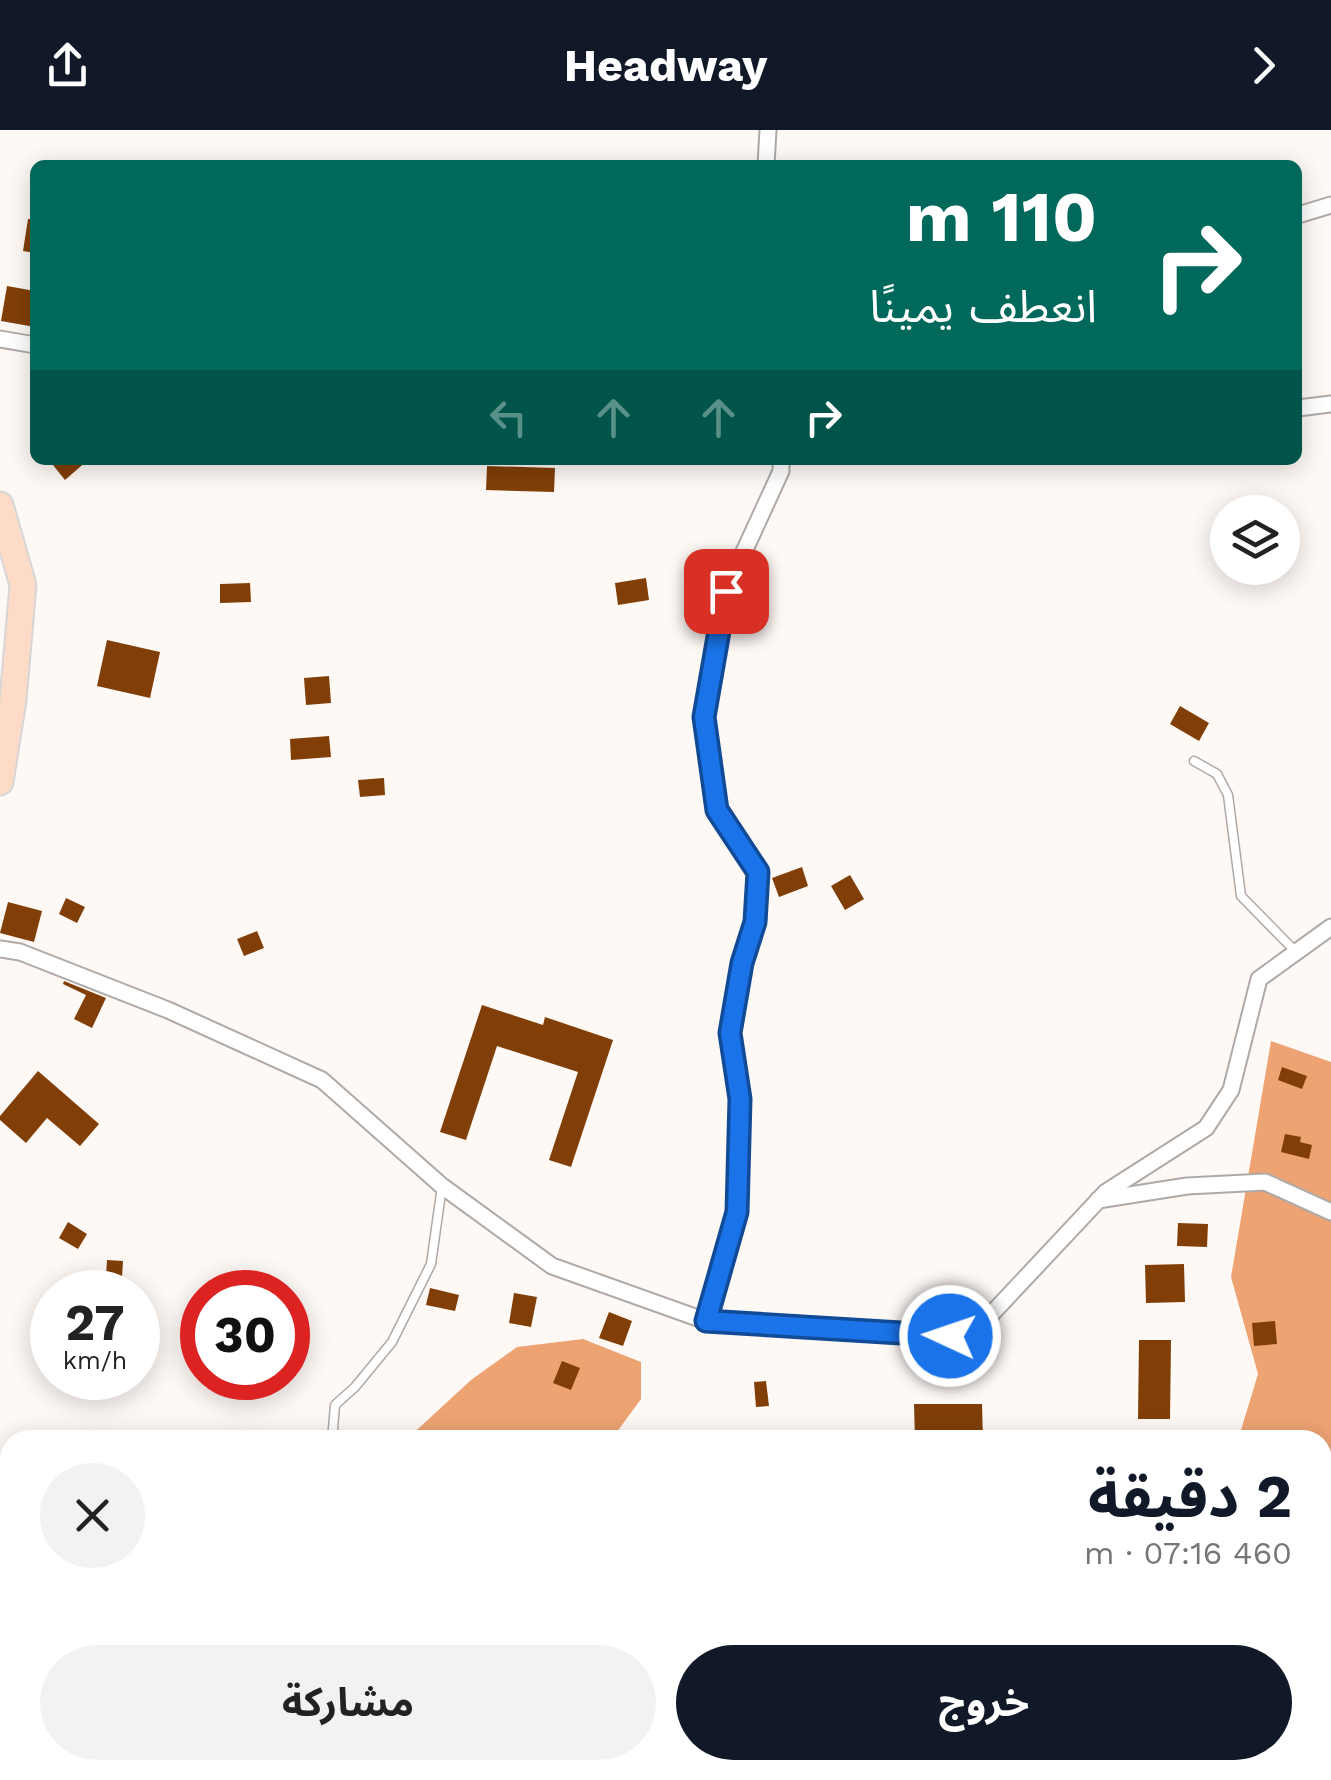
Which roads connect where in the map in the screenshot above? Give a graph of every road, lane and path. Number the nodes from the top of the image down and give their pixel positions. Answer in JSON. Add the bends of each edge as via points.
{"nodes":[{"id":1,"x":768,"y":130,"type":"edge"},
{"id":2,"x":766,"y":160,"type":"edge"},
{"id":3,"x":1331,"y":205,"type":"edge"},
{"id":4,"x":1302,"y":214,"type":"edge"},
{"id":5,"x":0,"y":339,"type":"edge"},
{"id":6,"x":30,"y":344,"type":"edge"},
{"id":7,"x":1331,"y":404,"type":"edge"},
{"id":8,"x":1302,"y":408,"type":"edge"},
{"id":9,"x":781,"y":465,"type":"edge"},
{"id":10,"x":0,"y":505,"type":"edge"},
{"id":11,"x":7,"y":682,"type":"edge"},
{"id":12,"x":1194,"y":761,"type":"dead end"},
{"id":13,"x":0,"y":782,"type":"edge"},
{"id":14,"x":1331,"y":926,"type":"edge"},
{"id":15,"x":0,"y":949,"type":"edge"},
{"id":16,"x":1296,"y":952,"type":"junction"},
{"id":17,"x":442,"y":1186,"type":"junction"},
{"id":18,"x":1098,"y":1200,"type":"junction"},
{"id":19,"x":1331,"y":1212,"type":"edge"},
{"id":20,"x":706,"y":1321,"type":"junction"},
{"id":21,"x":333,"y":1430,"type":"edge"}],
"edges":[{"from":1,"to":2,"type":"street"},
{"from":3,"to":4,"type":"street"},
{"from":5,"to":6,"type":"street"},
{"from":7,"to":8,"type":"street"},
{"from":9,"to":20,"type":"street","via":[[726,591],[704,717],[717,810],[758,872],[755,922],[730,1033],[740,1099],[737,1212]]},
{"from":10,"to":11,"type":"main road","via":[[22,585]]},
{"from":11,"to":13,"type":"main road"},
{"from":12,"to":16,"type":"lane","via":[[1217,774],[1228,795],[1242,896]]},
{"from":14,"to":16,"type":"street"},
{"from":15,"to":17,"type":"street","via":[[168,1010],[322,1080]]},
{"from":16,"to":18,"type":"street","via":[[1259,980],[1230,1090],[1206,1128]]},
{"from":17,"to":20,"type":"street","via":[[552,1266]]},
{"from":17,"to":21,"type":"lane","via":[[432,1264],[392,1342],[336,1405]]},
{"from":18,"to":19,"type":"street","via":[[1264,1182]]},
{"from":18,"to":20,"type":"street","via":[[984,1322],[950,1336]]}]}
